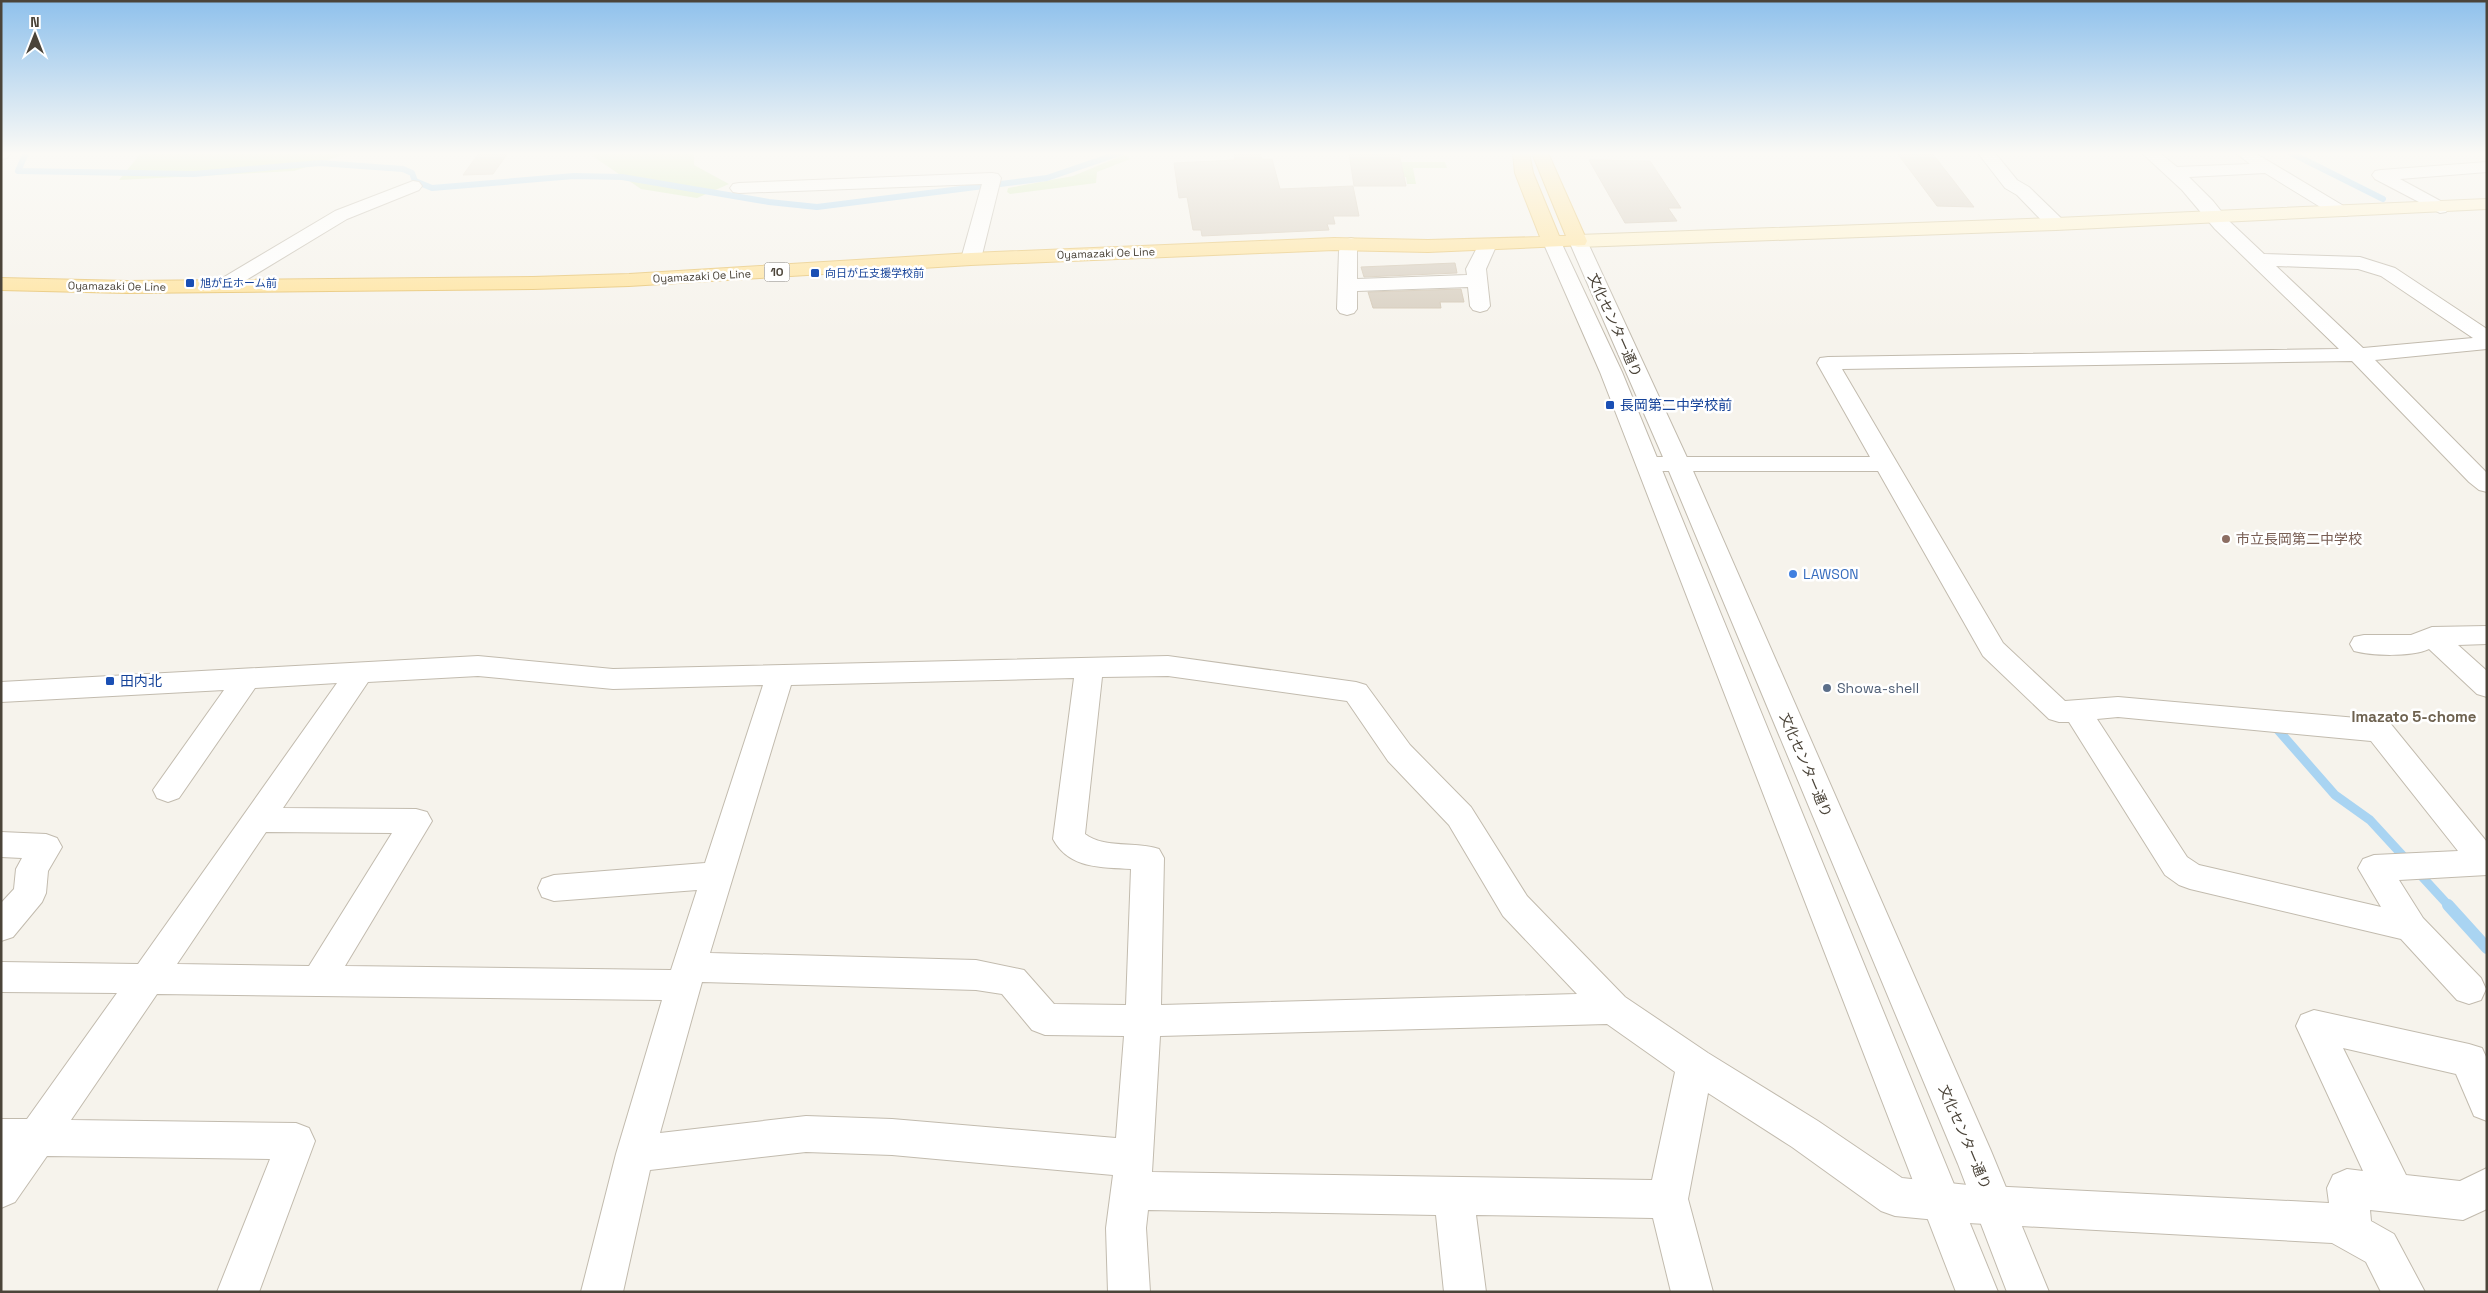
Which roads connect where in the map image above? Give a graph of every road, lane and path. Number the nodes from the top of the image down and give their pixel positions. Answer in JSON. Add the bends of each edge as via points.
{"nodes":[{"id":1,"x":345,"y":213,"type":"edge"},
{"id":2,"x":983,"y":213,"type":"edge"},
{"id":3,"x":1548,"y":213,"type":"edge"},
{"id":4,"x":1557,"y":213,"type":"edge"},
{"id":5,"x":2045,"y":213,"type":"edge"},
{"id":6,"x":2214,"y":213,"type":"edge"},
{"id":7,"x":2308,"y":213,"type":"edge"},
{"id":8,"x":2217,"y":217,"type":"junction"},
{"id":9,"x":2056,"y":224,"type":"junction"},
{"id":10,"x":1565,"y":242,"type":"junction"},
{"id":11,"x":1351,"y":244,"type":"junction"},
{"id":12,"x":1488,"y":244,"type":"junction"},
{"id":13,"x":971,"y":259,"type":"junction"},
{"id":14,"x":2259,"y":260,"type":"junction"},
{"id":15,"x":1476,"y":281,"type":"junction"},
{"id":16,"x":1,"y":284,"type":"edge"},
{"id":17,"x":1347,"y":285,"type":"junction"},
{"id":18,"x":221,"y":287,"type":"junction"},
{"id":19,"x":1480,"y":306,"type":"dead end"},
{"id":20,"x":1346,"y":309,"type":"dead end"},
{"id":21,"x":2487,"y":338,"type":"edge"},
{"id":22,"x":2487,"y":343,"type":"edge"},
{"id":23,"x":2358,"y":355,"type":"junction"},
{"id":24,"x":1648,"y":464,"type":"junction"},
{"id":25,"x":1678,"y":464,"type":"junction"},
{"id":26,"x":1886,"y":464,"type":"junction"},
{"id":27,"x":2483,"y":479,"type":"edge"},
{"id":28,"x":2487,"y":635,"type":"edge"},
{"id":29,"x":2432,"y":636,"type":"junction"},
{"id":30,"x":2364,"y":644,"type":"dead end"},
{"id":31,"x":1089,"y":668,"type":"junction"},
{"id":32,"x":359,"y":674,"type":"junction"},
{"id":33,"x":780,"y":675,"type":"junction"},
{"id":34,"x":246,"y":680,"type":"junction"},
{"id":35,"x":2487,"y":687,"type":"edge"},
{"id":36,"x":1,"y":692,"type":"edge"},
{"id":37,"x":2077,"y":711,"type":"junction"},
{"id":38,"x":168,"y":790,"type":"dead end"},
{"id":39,"x":257,"y":820,"type":"junction"},
{"id":40,"x":1,"y":844,"type":"edge"},
{"id":41,"x":2486,"y":863,"type":"edge"},
{"id":42,"x":718,"y":875,"type":"junction"},
{"id":43,"x":554,"y":888,"type":"dead end"},
{"id":44,"x":1,"y":927,"type":"edge"},
{"id":45,"x":2411,"y":928,"type":"junction"},
{"id":46,"x":686,"y":976,"type":"junction"},
{"id":47,"x":1,"y":977,"type":"edge"},
{"id":48,"x":147,"y":979,"type":"junction"},
{"id":49,"x":318,"y":981,"type":"junction"},
{"id":50,"x":2469,"y":988,"type":"dead end"},
{"id":51,"x":1613,"y":1008,"type":"junction"},
{"id":52,"x":1143,"y":1021,"type":"junction"},
{"id":53,"x":1695,"y":1065,"type":"junction"},
{"id":54,"x":2487,"y":1104,"type":"edge"},
{"id":55,"x":1,"y":1137,"type":"edge"},
{"id":56,"x":38,"y":1138,"type":"junction"},
{"id":57,"x":635,"y":1154,"type":"junction"},
{"id":58,"x":1132,"y":1174,"type":"junction"},
{"id":59,"x":2487,"y":1187,"type":"edge"},
{"id":60,"x":1,"y":1189,"type":"edge"},
{"id":61,"x":2394,"y":1193,"type":"junction"},
{"id":62,"x":1454,"y":1196,"type":"junction"},
{"id":63,"x":1668,"y":1199,"type":"junction"},
{"id":64,"x":1941,"y":1201,"type":"junction"},
{"id":65,"x":1994,"y":1205,"type":"junction"},
{"id":66,"x":2353,"y":1232,"type":"junction"},
{"id":67,"x":238,"y":1292,"type":"edge"},
{"id":68,"x":602,"y":1292,"type":"edge"},
{"id":69,"x":1129,"y":1292,"type":"edge"},
{"id":70,"x":1465,"y":1292,"type":"edge"},
{"id":71,"x":1692,"y":1292,"type":"edge"},
{"id":72,"x":1977,"y":1292,"type":"edge"},
{"id":73,"x":2028,"y":1292,"type":"edge"},
{"id":74,"x":2404,"y":1292,"type":"edge"}],
"edges":[{"from":1,"to":18,"type":"street"},
{"from":2,"to":13,"type":"street"},
{"from":3,"to":10,"type":"main road"},
{"from":4,"to":10,"type":"main road"},
{"from":5,"to":9,"type":"street"},
{"from":6,"to":8,"type":"street"},
{"from":7,"to":8,"type":"main road"},
{"from":8,"to":9,"type":"main road"},
{"from":8,"to":14,"type":"street"},
{"from":9,"to":10,"type":"main road"},
{"from":10,"to":12,"type":"main road","name":"Oyamazaki Oe Line","number":"10"},
{"from":10,"to":24,"type":"street","name":"文化センター通り"},
{"from":10,"to":25,"type":"street","name":"文化センター通り"},
{"from":11,"to":12,"type":"main road","name":"Oyamazaki Oe Line","number":"10"},
{"from":11,"to":13,"type":"main road","name":"Oyamazaki Oe Line","number":"10"},
{"from":11,"to":17,"type":"street"},
{"from":12,"to":15,"type":"street","via":[[1476,269]]},
{"from":13,"to":18,"type":"main road","name":"Oyamazaki Oe Line","number":"10","via":[[629,280]]},
{"from":14,"to":21,"type":"street","via":[[2360,263],[2388,272]]},
{"from":14,"to":23,"type":"street"},
{"from":15,"to":17,"type":"street"},
{"from":15,"to":19,"type":"street"},
{"from":16,"to":18,"type":"main road","name":"Oyamazaki Oe Line","number":"10"},
{"from":17,"to":20,"type":"street"},
{"from":22,"to":23,"type":"street"},
{"from":23,"to":26,"type":"street","via":[[1828,363]]},
{"from":23,"to":27,"type":"street"},
{"from":24,"to":25,"type":"street"},
{"from":24,"to":64,"type":"street","name":"文化センター通り"},
{"from":25,"to":26,"type":"street"},
{"from":25,"to":65,"type":"street","name":"文化センター通り"},
{"from":26,"to":37,"type":"street","via":[[1993,649],[2059,712]]},
{"from":28,"to":29,"type":"street"},
{"from":29,"to":30,"type":"street","via":[[2415,644]]},
{"from":29,"to":35,"type":"street"},
{"from":31,"to":33,"type":"street"},
{"from":31,"to":51,"type":"street","via":[[1168,666],[1356,692],[1399,753],[1460,816],[1515,906]]},
{"from":31,"to":52,"type":"street","via":[[1069,839],[1086,853],[1148,858]]},
{"from":32,"to":33,"type":"street","via":[[478,666],[613,679]]},
{"from":32,"to":34,"type":"street"},
{"from":32,"to":39,"type":"street"},
{"from":33,"to":42,"type":"street"},
{"from":34,"to":36,"type":"street"},
{"from":34,"to":38,"type":"street"},
{"from":37,"to":41,"type":"street","via":[[2118,707],[2380,731]]},
{"from":37,"to":45,"type":"street","via":[[2176,866],[2190,876]]},
{"from":39,"to":48,"type":"street"},
{"from":39,"to":49,"type":"street","via":[[416,821]]},
{"from":40,"to":44,"type":"street","via":[[46,847],[32,869],[30,893]]},
{"from":41,"to":45,"type":"street","via":[[2374,868]]},
{"from":42,"to":43,"type":"street"},
{"from":42,"to":46,"type":"street"},
{"from":45,"to":50,"type":"street"},
{"from":46,"to":49,"type":"street"},
{"from":46,"to":52,"type":"street","via":[[976,975],[1012,981],[1045,1019]]},
{"from":46,"to":57,"type":"street"},
{"from":47,"to":48,"type":"street"},
{"from":48,"to":49,"type":"street"},
{"from":48,"to":56,"type":"street"},
{"from":51,"to":52,"type":"street"},
{"from":51,"to":53,"type":"street"},
{"from":52,"to":58,"type":"street"},
{"from":53,"to":63,"type":"street"},
{"from":53,"to":64,"type":"street","via":[[1805,1134],[1895,1197]]},
{"from":54,"to":61,"type":"street","via":[[2469,1060],[2314,1026]]},
{"from":55,"to":56,"type":"street"},
{"from":56,"to":60,"type":"street"},
{"from":56,"to":67,"type":"street","via":[[296,1141]]},
{"from":57,"to":58,"type":"street","via":[[806,1134],[892,1137]]},
{"from":57,"to":68,"type":"street"},
{"from":58,"to":62,"type":"street"},
{"from":58,"to":69,"type":"street","via":[[1126,1228]]},
{"from":59,"to":61,"type":"street","via":[[2463,1201]]},
{"from":61,"to":66,"type":"street","via":[[2347,1188]]},
{"from":62,"to":63,"type":"street"},
{"from":62,"to":70,"type":"street"},
{"from":63,"to":71,"type":"street"},
{"from":64,"to":65,"type":"street"},
{"from":64,"to":72,"type":"street","name":"文化センター通り"},
{"from":65,"to":66,"type":"street","via":[[2337,1223]]},
{"from":65,"to":73,"type":"street","name":"文化センター通り"},
{"from":66,"to":74,"type":"street","via":[[2380,1248]]}]}
